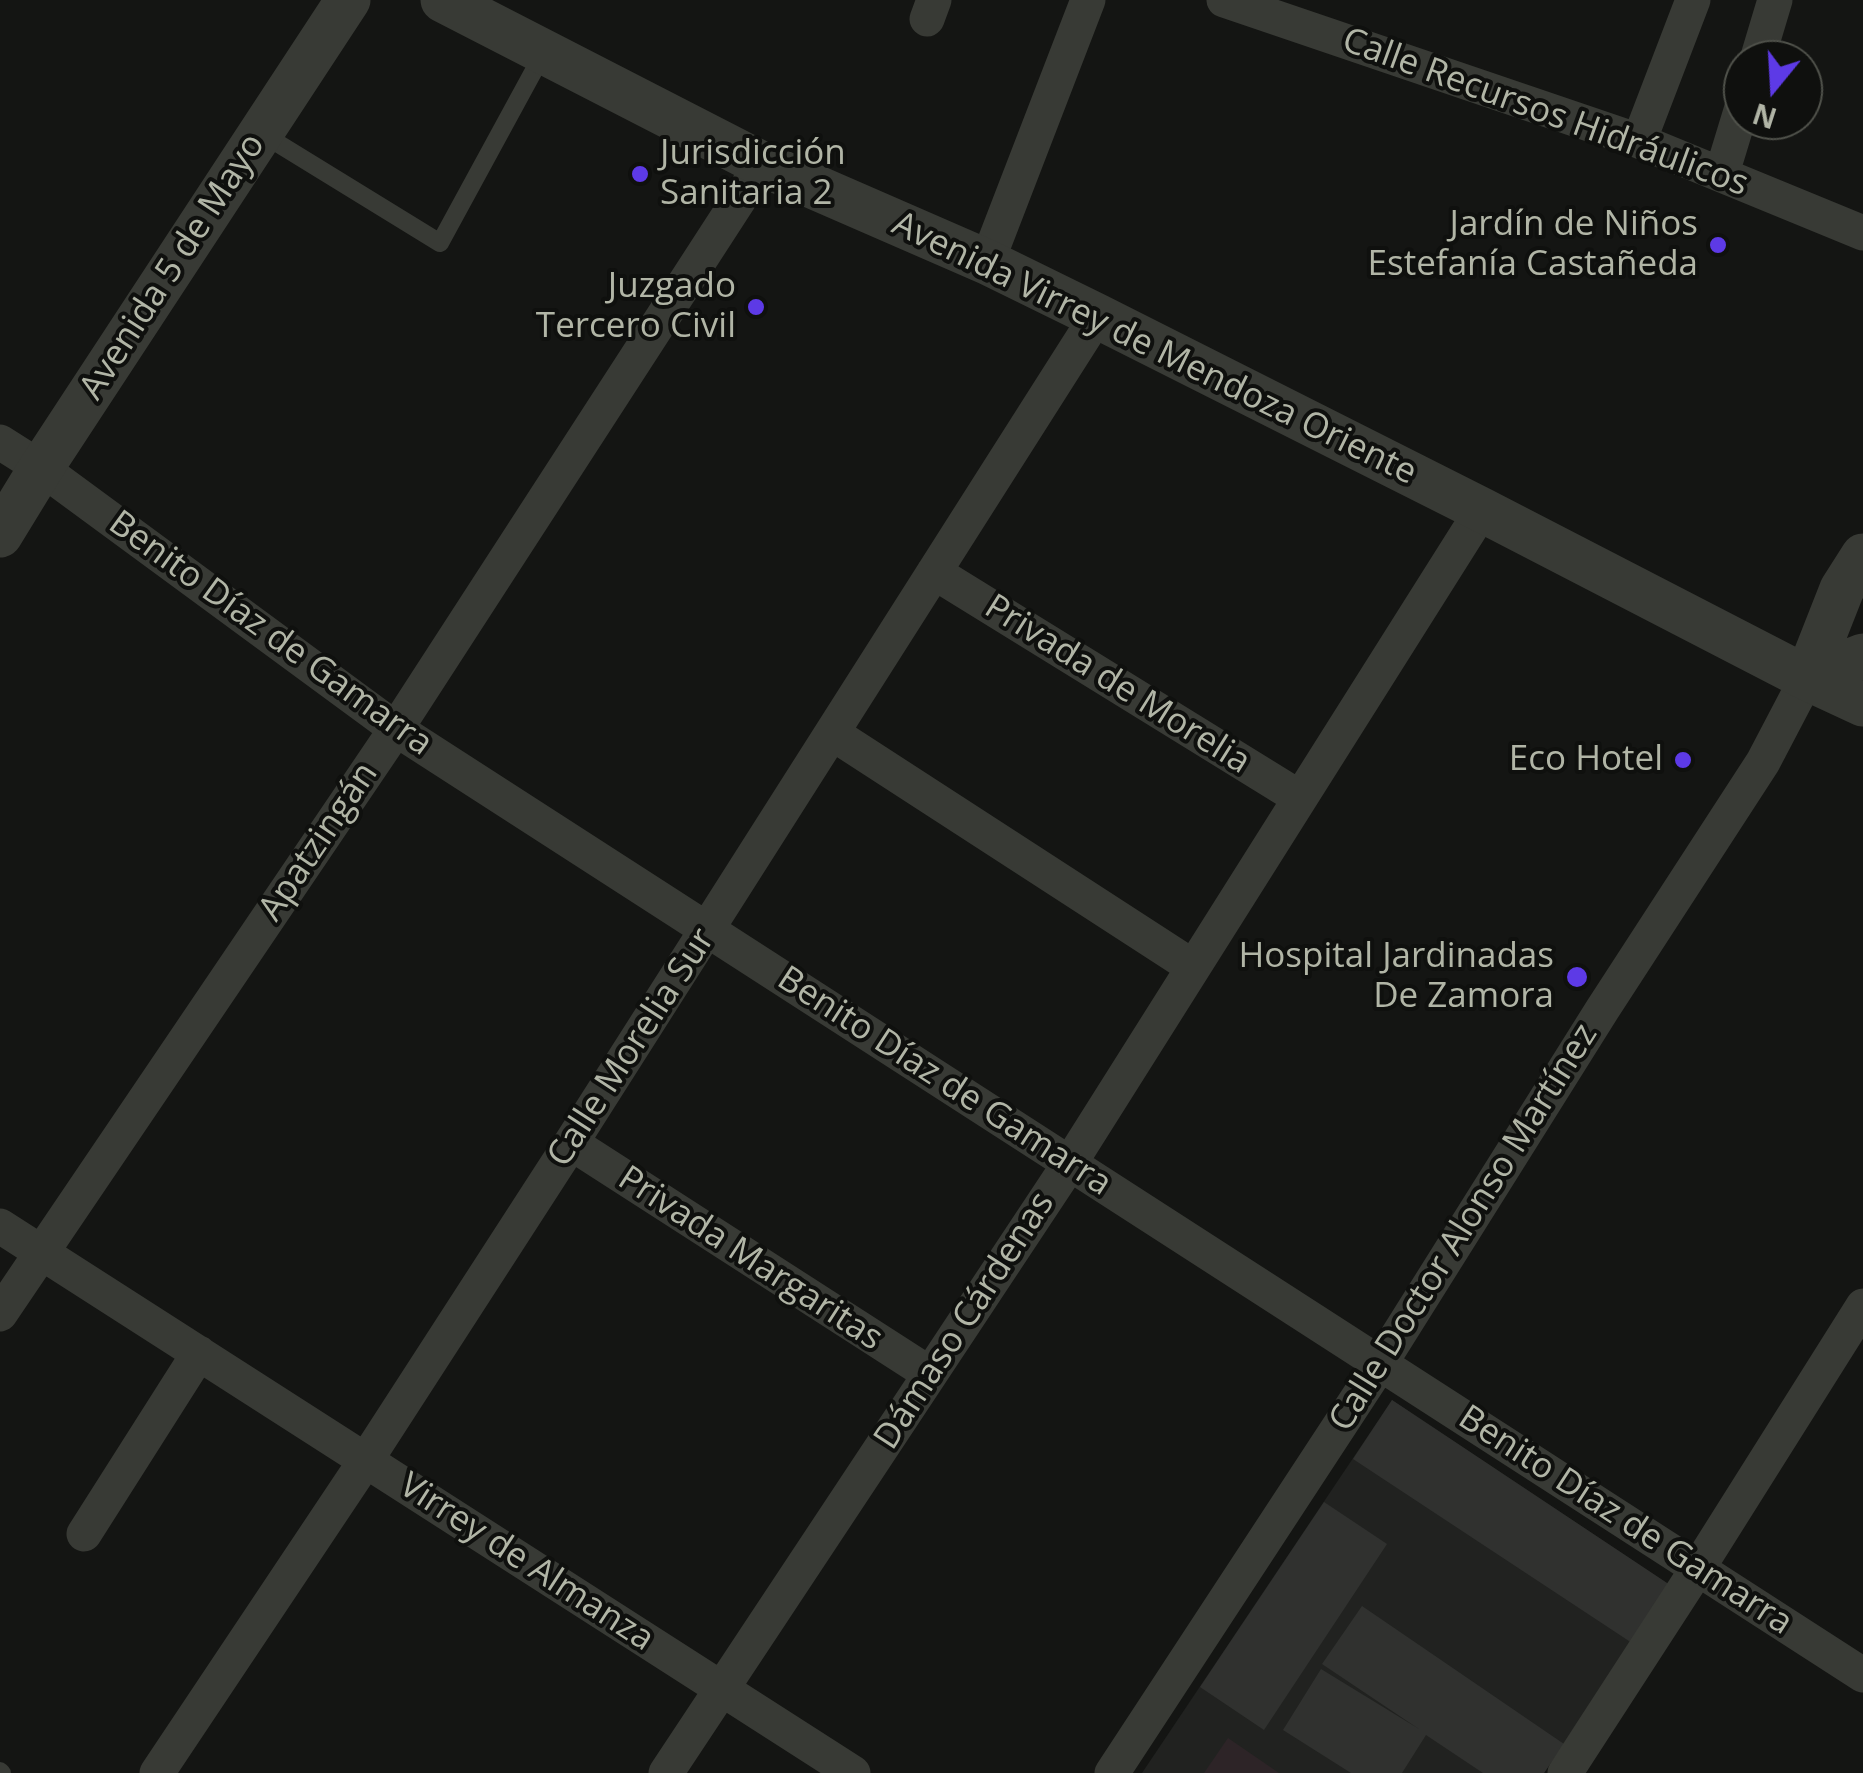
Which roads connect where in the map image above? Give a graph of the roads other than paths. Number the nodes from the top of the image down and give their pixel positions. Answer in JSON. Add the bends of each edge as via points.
{"nodes":[{"id":1,"x":348,"y":0,"type":"edge"},
{"id":2,"x":443,"y":0,"type":"edge"},
{"id":3,"x":1088,"y":0,"type":"edge"},
{"id":4,"x":1224,"y":0,"type":"edge"},
{"id":5,"x":1692,"y":0,"type":"edge"},
{"id":6,"x":1776,"y":0,"type":"edge"},
{"id":7,"x":1763,"y":40,"type":"edge"},
{"id":8,"x":544,"y":52,"type":"junction"},
{"id":9,"x":260,"y":133,"type":"junction"},
{"id":10,"x":1732,"y":140,"type":"edge"},
{"id":11,"x":1639,"y":141,"type":"junction"},
{"id":12,"x":762,"y":164,"type":"junction"},
{"id":13,"x":1722,"y":173,"type":"junction"},
{"id":14,"x":1863,"y":233,"type":"edge"},
{"id":15,"x":988,"y":262,"type":"junction"},
{"id":16,"x":1097,"y":316,"type":"junction"},
{"id":17,"x":0,"y":442,"type":"edge"},
{"id":18,"x":41,"y":468,"type":"junction"},
{"id":19,"x":1482,"y":510,"type":"junction"},
{"id":20,"x":0,"y":535,"type":"edge"},
{"id":21,"x":1863,"y":556,"type":"edge"},
{"id":22,"x":934,"y":572,"type":"junction"},
{"id":23,"x":1863,"y":656,"type":"edge"},
{"id":24,"x":1806,"y":678,"type":"junction"},
{"id":25,"x":1863,"y":704,"type":"edge"},
{"id":26,"x":396,"y":729,"type":"junction"},
{"id":27,"x":832,"y":733,"type":"junction"},
{"id":28,"x":1300,"y":798,"type":"junction"},
{"id":29,"x":708,"y":930,"type":"junction"},
{"id":30,"x":1194,"y":967,"type":"junction"},
{"id":31,"x":570,"y":1143,"type":"junction"},
{"id":32,"x":1070,"y":1163,"type":"junction"},
{"id":33,"x":0,"y":1226,"type":"edge"},
{"id":34,"x":41,"y":1252,"type":"junction"},
{"id":35,"x":1863,"y":1306,"type":"edge"},
{"id":36,"x":0,"y":1314,"type":"edge"},
{"id":37,"x":199,"y":1353,"type":"junction"},
{"id":38,"x":1380,"y":1364,"type":"junction"},
{"id":39,"x":930,"y":1374,"type":"junction"},
{"id":40,"x":366,"y":1460,"type":"junction"},
{"id":41,"x":84,"y":1534,"type":"dead end"},
{"id":42,"x":1698,"y":1568,"type":"junction"},
{"id":43,"x":1863,"y":1674,"type":"edge"},
{"id":44,"x":723,"y":1690,"type":"junction"},
{"id":45,"x":157,"y":1773,"type":"edge"},
{"id":46,"x":666,"y":1773,"type":"edge"},
{"id":47,"x":854,"y":1773,"type":"edge"},
{"id":48,"x":1112,"y":1773,"type":"edge"},
{"id":49,"x":1565,"y":1773,"type":"edge"}],
"edges":[{"from":1,"to":9,"type":"street","name":"Avenida 5 de Mayo"},
{"from":2,"to":8,"type":"street","name":"Avenida Virrey de Mendoza Oriente"},
{"from":3,"to":15,"type":"street"},
{"from":4,"to":11,"type":"street","name":"Calle Recursos Hidráulicos"},
{"from":5,"to":11,"type":"street"},
{"from":6,"to":7,"type":"street"},
{"from":8,"to":9,"type":"lane","via":[[440,243]]},
{"from":8,"to":12,"type":"street","name":"Avenida Virrey de Mendoza Oriente"},
{"from":9,"to":18,"type":"street","name":"Avenida 5 de Mayo"},
{"from":10,"to":13,"type":"street"},
{"from":11,"to":13,"type":"street","name":"Calle Recursos Hidráulicos"},
{"from":12,"to":15,"type":"street","name":"Avenida Virrey de Mendoza Oriente"},
{"from":12,"to":26,"type":"street","name":"Apatzingán"},
{"from":13,"to":14,"type":"street","name":"Calle Recursos Hidráulicos"},
{"from":15,"to":16,"type":"street","name":"Avenida Virrey de Mendoza Oriente"},
{"from":16,"to":19,"type":"street","name":"Avenida Virrey de Mendoza Oriente"},
{"from":16,"to":22,"type":"street","name":"Calle Morelia Sur"},
{"from":17,"to":18,"type":"street","name":"Benito Díaz de Gamarra"},
{"from":18,"to":20,"type":"street","name":"Avenida 5 de Mayo"},
{"from":18,"to":26,"type":"street","name":"Benito Díaz de Gamarra"},
{"from":19,"to":24,"type":"street","name":"Avenida Virrey de Mendoza Oriente"},
{"from":19,"to":28,"type":"street","name":"Dámaso Cárdenas"},
{"from":21,"to":24,"type":"street","via":[[1842,589]]},
{"from":22,"to":27,"type":"street","name":"Calle Morelia Sur"},
{"from":22,"to":28,"type":"street","name":"Privada de Morelia"},
{"from":23,"to":24,"type":"street"},
{"from":24,"to":25,"type":"street","name":"Avenida Virrey de Mendoza Oriente"},
{"from":24,"to":38,"type":"street","name":"Calle Doctor Alonso Martínez","via":[[1763,762]]},
{"from":26,"to":29,"type":"street","name":"Benito Díaz de Gamarra"},
{"from":26,"to":34,"type":"street","name":"Apatzingán"},
{"from":27,"to":29,"type":"street","name":"Calle Morelia Sur"},
{"from":27,"to":30,"type":"street"},
{"from":28,"to":30,"type":"street","name":"Dámaso Cárdenas"},
{"from":29,"to":31,"type":"street","name":"Calle Morelia Sur"},
{"from":29,"to":32,"type":"street","name":"Benito Díaz de Gamarra"},
{"from":30,"to":32,"type":"street","name":"Dámaso Cárdenas"},
{"from":31,"to":39,"type":"street","name":"Privada Margaritas"},
{"from":31,"to":40,"type":"street","name":"Calle Morelia Sur"},
{"from":32,"to":38,"type":"street","name":"Benito Díaz de Gamarra"},
{"from":32,"to":39,"type":"street","name":"Dámaso Cárdenas"},
{"from":33,"to":34,"type":"street","name":"Virrey de Almanza"},
{"from":34,"to":36,"type":"street","name":"Apatzingán"},
{"from":34,"to":37,"type":"street","name":"Virrey de Almanza"},
{"from":35,"to":42,"type":"street"},
{"from":37,"to":40,"type":"street","name":"Virrey de Almanza"},
{"from":37,"to":41,"type":"street"},
{"from":38,"to":42,"type":"street","name":"Benito Díaz de Gamarra"},
{"from":38,"to":48,"type":"street","name":"Calle Doctor Alonso Martínez"},
{"from":39,"to":44,"type":"street","name":"Dámaso Cárdenas"},
{"from":40,"to":44,"type":"street","name":"Virrey de Almanza"},
{"from":40,"to":45,"type":"street","name":"Calle Morelia Sur"},
{"from":42,"to":43,"type":"street","name":"Benito Díaz de Gamarra"},
{"from":42,"to":49,"type":"street"},
{"from":44,"to":46,"type":"street","name":"Dámaso Cárdenas"},
{"from":44,"to":47,"type":"street","name":"Virrey de Almanza"}]}
